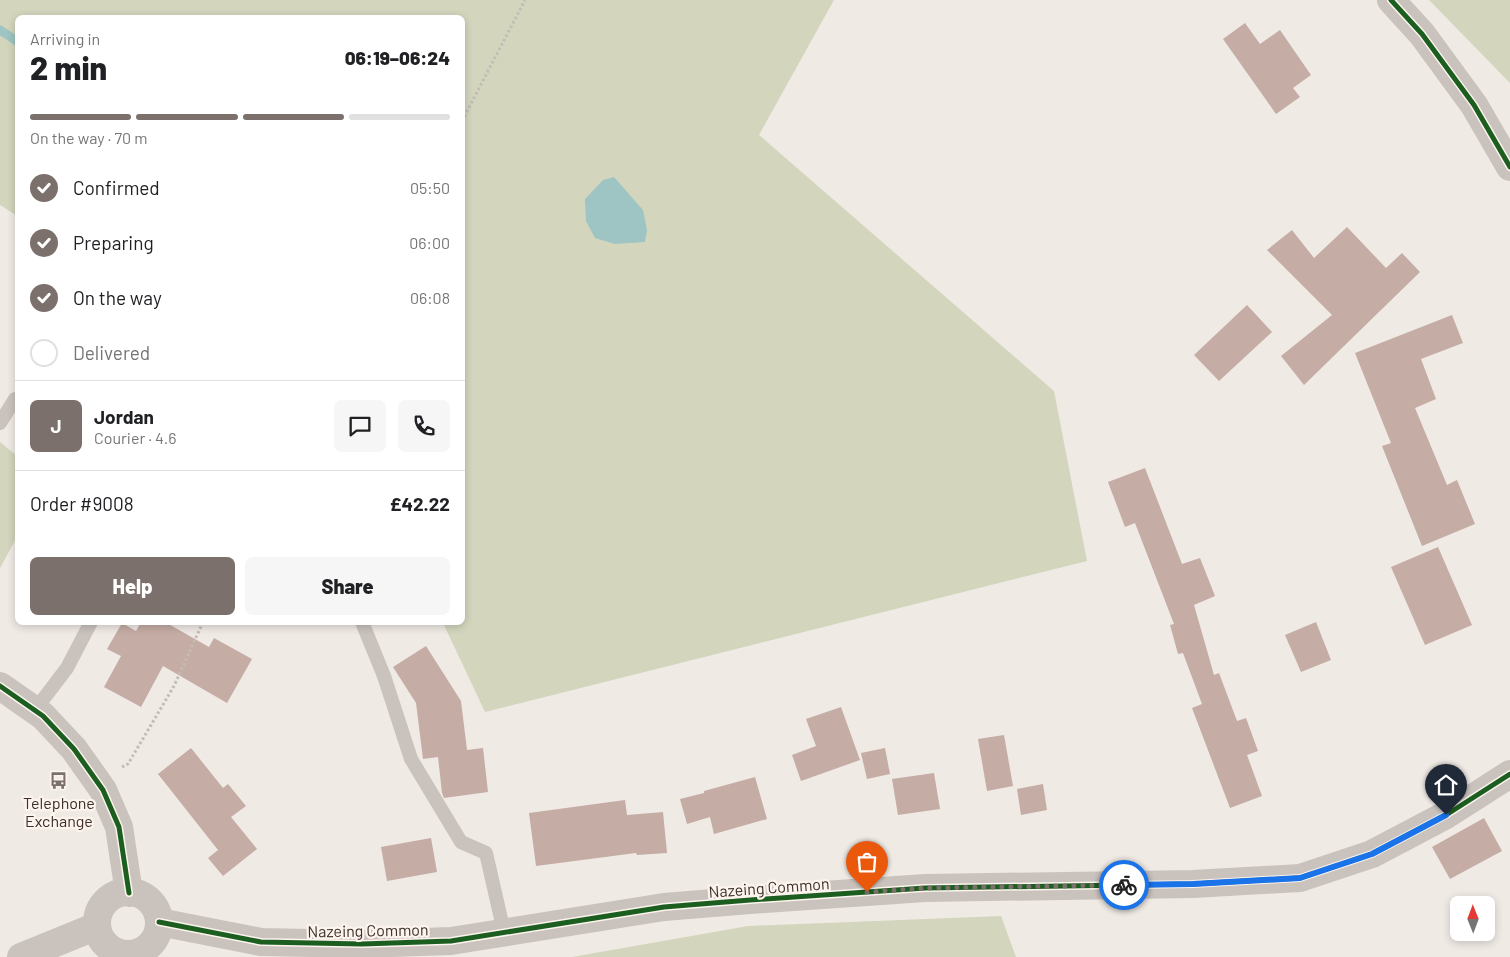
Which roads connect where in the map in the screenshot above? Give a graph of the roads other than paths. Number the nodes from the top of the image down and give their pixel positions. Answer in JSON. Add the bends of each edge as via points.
{"nodes":[{"id":1,"x":1391,"y":0,"type":"edge"},
{"id":2,"x":1510,"y":167,"type":"edge"},
{"id":3,"x":15,"y":399,"type":"dead end"},
{"id":4,"x":0,"y":423,"type":"edge"},
{"id":5,"x":89,"y":625,"type":"edge"},
{"id":6,"x":363,"y":625,"type":"edge"},
{"id":7,"x":0,"y":686,"type":"edge"},
{"id":8,"x":35,"y":710,"type":"junction"},
{"id":9,"x":1510,"y":774,"type":"edge"},
{"id":10,"x":129,"y":893,"type":"junction"},
{"id":11,"x":159,"y":922,"type":"junction"},
{"id":12,"x":98,"y":926,"type":"junction"},
{"id":13,"x":504,"y":932,"type":"junction"},
{"id":14,"x":129,"y":956,"type":"edge"},
{"id":15,"x":21,"y":957,"type":"edge"}],
"edges":[{"from":1,"to":2,"type":"street","via":[[1422,34],[1474,104]]},
{"from":3,"to":4,"type":"lane"},
{"from":5,"to":8,"type":"lane","via":[[67,668]]},
{"from":6,"to":13,"type":"lane","via":[[411,759],[461,842],[486,853]]},
{"from":7,"to":8,"type":"street"},
{"from":8,"to":10,"type":"street","via":[[74,749],[103,790],[119,827]]},
{"from":9,"to":13,"type":"street","name":"Nazeing Common","via":[[1446,815],[1372,854],[1300,878],[1193,884],[925,888],[664,907]]},
{"from":10,"to":11,"type":"street","via":[[151,903]]},
{"from":10,"to":12,"type":"street","via":[[106,901],[99,912]]},
{"from":11,"to":13,"type":"street","name":"Nazeing Common","via":[[261,942],[362,944],[451,941]]},
{"from":11,"to":14,"type":"street","via":[[158,934],[151,944]]},
{"from":12,"to":14,"type":"street","via":[[108,947]]},
{"from":12,"to":15,"type":"street"}]}
